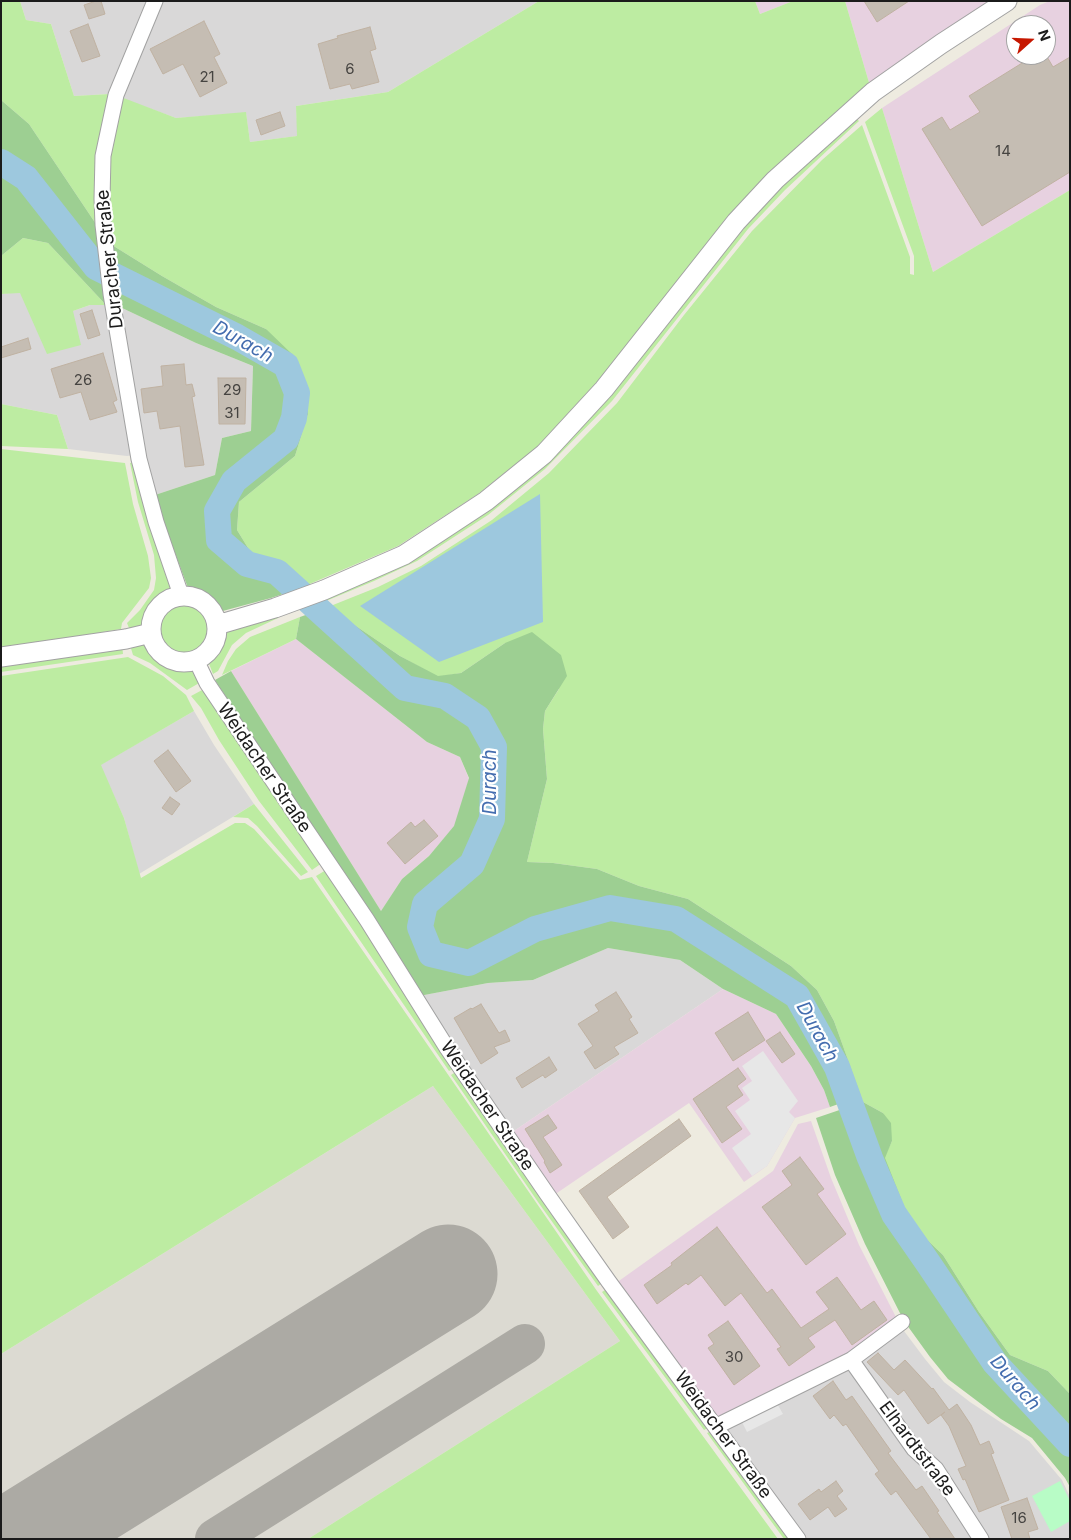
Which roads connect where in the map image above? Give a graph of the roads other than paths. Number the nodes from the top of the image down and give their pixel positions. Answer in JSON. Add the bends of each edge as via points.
{"nodes":[{"id":1,"x":155,"y":1,"type":"edge"},
{"id":2,"x":1007,"y":1,"type":"edge"},
{"id":3,"x":181,"y":595,"type":"junction"},
{"id":4,"x":217,"y":625,"type":"junction"},
{"id":5,"x":151,"y":632,"type":"junction"},
{"id":6,"x":1,"y":657,"type":"edge"},
{"id":7,"x":196,"y":660,"type":"junction"},
{"id":8,"x":902,"y":1322,"type":"dead end"},
{"id":9,"x":851,"y":1360,"type":"junction"},
{"id":10,"x":717,"y":1426,"type":"junction"},
{"id":11,"x":798,"y":1539,"type":"edge"},
{"id":12,"x":981,"y":1539,"type":"edge"}],
"edges":[{"from":1,"to":3,"type":"street","name":"Duracher Straße","via":[[116,95],[103,156],[103,225],[111,294],[139,459]]},
{"from":2,"to":4,"type":"street","via":[[873,92],[808,149],[736,222],[604,389],[544,454],[486,501],[404,555],[324,590]]},
{"from":3,"to":4,"type":"street","via":[[191,596],[209,606]]},
{"from":3,"to":5,"type":"street","via":[[166,601],[155,612]]},
{"from":4,"to":7,"type":"street","via":[[213,646]]},
{"from":5,"to":6,"type":"street","via":[[126,639]]},
{"from":5,"to":7,"type":"street","via":[[156,646],[167,657],[181,662]]},
{"from":7,"to":10,"type":"street","name":"Weidacher Straße","via":[[207,683],[367,920],[448,1048],[604,1274]]},
{"from":8,"to":9,"type":"street"},
{"from":9,"to":10,"type":"street"},
{"from":9,"to":12,"type":"street","name":"Elhardtstraße","via":[[914,1449],[936,1469]]},
{"from":10,"to":11,"type":"street","name":"Weidacher Straße"}]}
